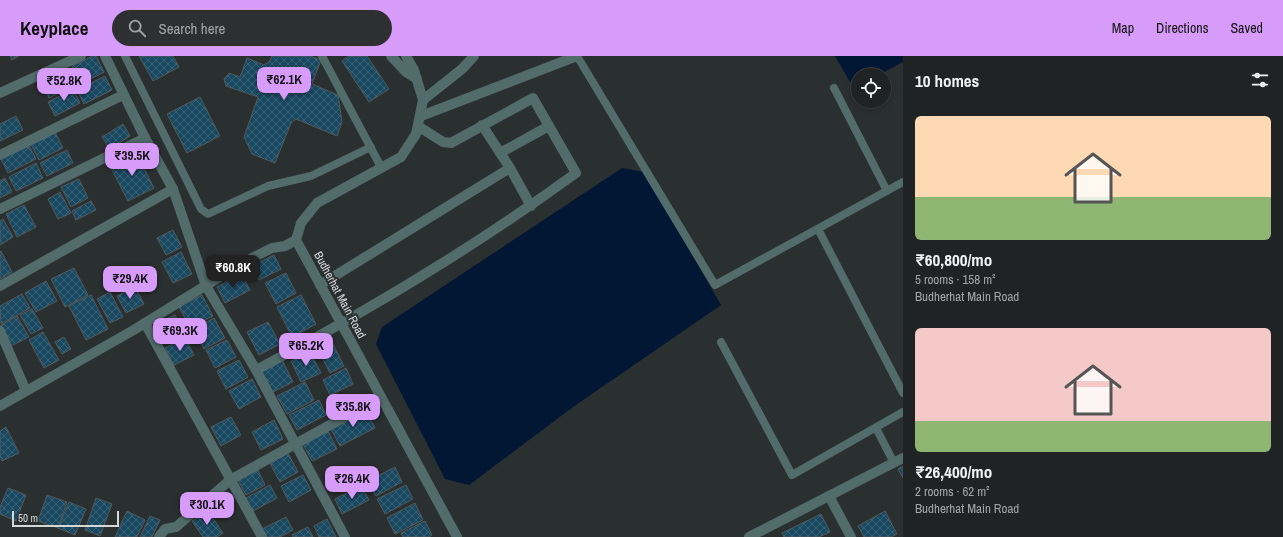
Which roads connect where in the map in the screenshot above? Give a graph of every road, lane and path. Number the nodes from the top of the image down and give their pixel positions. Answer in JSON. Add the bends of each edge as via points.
{"nodes":[{"id":1,"x":81,"y":56,"type":"edge"},
{"id":2,"x":104,"y":56,"type":"edge"},
{"id":3,"x":125,"y":56,"type":"edge"},
{"id":4,"x":322,"y":56,"type":"edge"},
{"id":5,"x":391,"y":56,"type":"edge"},
{"id":6,"x":406,"y":56,"type":"edge"},
{"id":7,"x":474,"y":56,"type":"edge"},
{"id":8,"x":577,"y":56,"type":"edge"},
{"id":9,"x":417,"y":79,"type":"junction"},
{"id":10,"x":834,"y":88,"type":"dead end"},
{"id":11,"x":0,"y":93,"type":"edge"},
{"id":12,"x":123,"y":95,"type":"junction"},
{"id":13,"x":423,"y":100,"type":"junction"},
{"id":14,"x":420,"y":121,"type":"junction"},
{"id":15,"x":482,"y":125,"type":"junction"},
{"id":16,"x":549,"y":126,"type":"junction"},
{"id":17,"x":145,"y":138,"type":"junction"},
{"id":18,"x":371,"y":147,"type":"junction"},
{"id":19,"x":500,"y":153,"type":"junction"},
{"id":20,"x":0,"y":155,"type":"edge"},
{"id":21,"x":381,"y":167,"type":"junction"},
{"id":22,"x":510,"y":168,"type":"junction"},
{"id":23,"x":903,"y":182,"type":"edge"},
{"id":24,"x":173,"y":189,"type":"junction"},
{"id":25,"x":887,"y":191,"type":"junction"},
{"id":26,"x":531,"y":206,"type":"junction"},
{"id":27,"x":0,"y":209,"type":"edge"},
{"id":28,"x":818,"y":229,"type":"junction"},
{"id":29,"x":296,"y":240,"type":"junction"},
{"id":30,"x":320,"y":285,"type":"junction"},
{"id":31,"x":0,"y":286,"type":"edge"},
{"id":32,"x":206,"y":286,"type":"junction"},
{"id":33,"x":145,"y":323,"type":"junction"},
{"id":34,"x":341,"y":324,"type":"junction"},
{"id":35,"x":0,"y":332,"type":"edge"},
{"id":36,"x":721,"y":342,"type":"dead end"},
{"id":37,"x":256,"y":370,"type":"junction"},
{"id":38,"x":26,"y":391,"type":"junction"},
{"id":39,"x":903,"y":393,"type":"edge"},
{"id":40,"x":381,"y":397,"type":"junction"},
{"id":41,"x":0,"y":406,"type":"edge"},
{"id":42,"x":903,"y":412,"type":"edge"},
{"id":43,"x":876,"y":428,"type":"junction"},
{"id":44,"x":296,"y":444,"type":"junction"},
{"id":45,"x":903,"y":458,"type":"edge"},
{"id":46,"x":894,"y":463,"type":"junction"},
{"id":47,"x":230,"y":480,"type":"junction"},
{"id":48,"x":829,"y":496,"type":"junction"},
{"id":49,"x":159,"y":537,"type":"edge"},
{"id":50,"x":262,"y":537,"type":"edge"},
{"id":51,"x":345,"y":537,"type":"edge"},
{"id":52,"x":457,"y":537,"type":"edge"},
{"id":53,"x":749,"y":537,"type":"edge"},
{"id":54,"x":851,"y":537,"type":"edge"}],
"edges":[{"from":1,"to":11,"type":"street"},
{"from":2,"to":12,"type":"street"},
{"from":3,"to":18,"type":"lane","via":[[201,208],[208,214],[268,186],[310,176]]},
{"from":4,"to":18,"type":"lane"},
{"from":5,"to":9,"type":"street","via":[[406,72]]},
{"from":6,"to":9,"type":"street"},
{"from":7,"to":13,"type":"street","via":[[462,69]]},
{"from":8,"to":14,"type":"street"},
{"from":8,"to":28,"type":"lane","via":[[715,285]]},
{"from":9,"to":13,"type":"street"},
{"from":10,"to":25,"type":"lane"},
{"from":12,"to":17,"type":"street"},
{"from":12,"to":20,"type":"street"},
{"from":13,"to":14,"type":"street"},
{"from":14,"to":15,"type":"street","via":[[443,142],[451,143]]},
{"from":14,"to":21,"type":"street","via":[[416,134],[401,157]]},
{"from":15,"to":16,"type":"street","via":[[533,98]]},
{"from":15,"to":19,"type":"street"},
{"from":16,"to":19,"type":"street"},
{"from":16,"to":26,"type":"street","via":[[576,173]]},
{"from":17,"to":24,"type":"street"},
{"from":17,"to":27,"type":"street"},
{"from":18,"to":21,"type":"lane"},
{"from":19,"to":22,"type":"street"},
{"from":21,"to":29,"type":"street","via":[[317,203],[301,223]]},
{"from":22,"to":26,"type":"street"},
{"from":22,"to":30,"type":"street"},
{"from":23,"to":25,"type":"lane"},
{"from":24,"to":31,"type":"street"},
{"from":24,"to":32,"type":"street"},
{"from":25,"to":28,"type":"lane"},
{"from":26,"to":34,"type":"street"},
{"from":28,"to":39,"type":"lane"},
{"from":29,"to":30,"type":"street","name":"Budherhat Main Road"},
{"from":29,"to":32,"type":"street","via":[[258,255]]},
{"from":30,"to":34,"type":"street","name":"Budherhat Main Road"},
{"from":32,"to":33,"type":"street"},
{"from":32,"to":37,"type":"street"},
{"from":33,"to":38,"type":"street"},
{"from":33,"to":47,"type":"street"},
{"from":34,"to":37,"type":"street"},
{"from":34,"to":40,"type":"street","name":"Budherhat Main Road"},
{"from":35,"to":38,"type":"street"},
{"from":36,"to":43,"type":"lane","via":[[792,475]]},
{"from":37,"to":44,"type":"street"},
{"from":38,"to":41,"type":"street"},
{"from":40,"to":44,"type":"street"},
{"from":40,"to":52,"type":"street","name":"Budherhat Main Road"},
{"from":42,"to":43,"type":"lane"},
{"from":43,"to":46,"type":"lane"},
{"from":44,"to":47,"type":"street"},
{"from":44,"to":51,"type":"street"},
{"from":45,"to":46,"type":"street"},
{"from":46,"to":48,"type":"street"},
{"from":47,"to":49,"type":"street","via":[[176,527],[165,529]]},
{"from":47,"to":50,"type":"street"},
{"from":48,"to":53,"type":"street"},
{"from":48,"to":54,"type":"street"}]}
